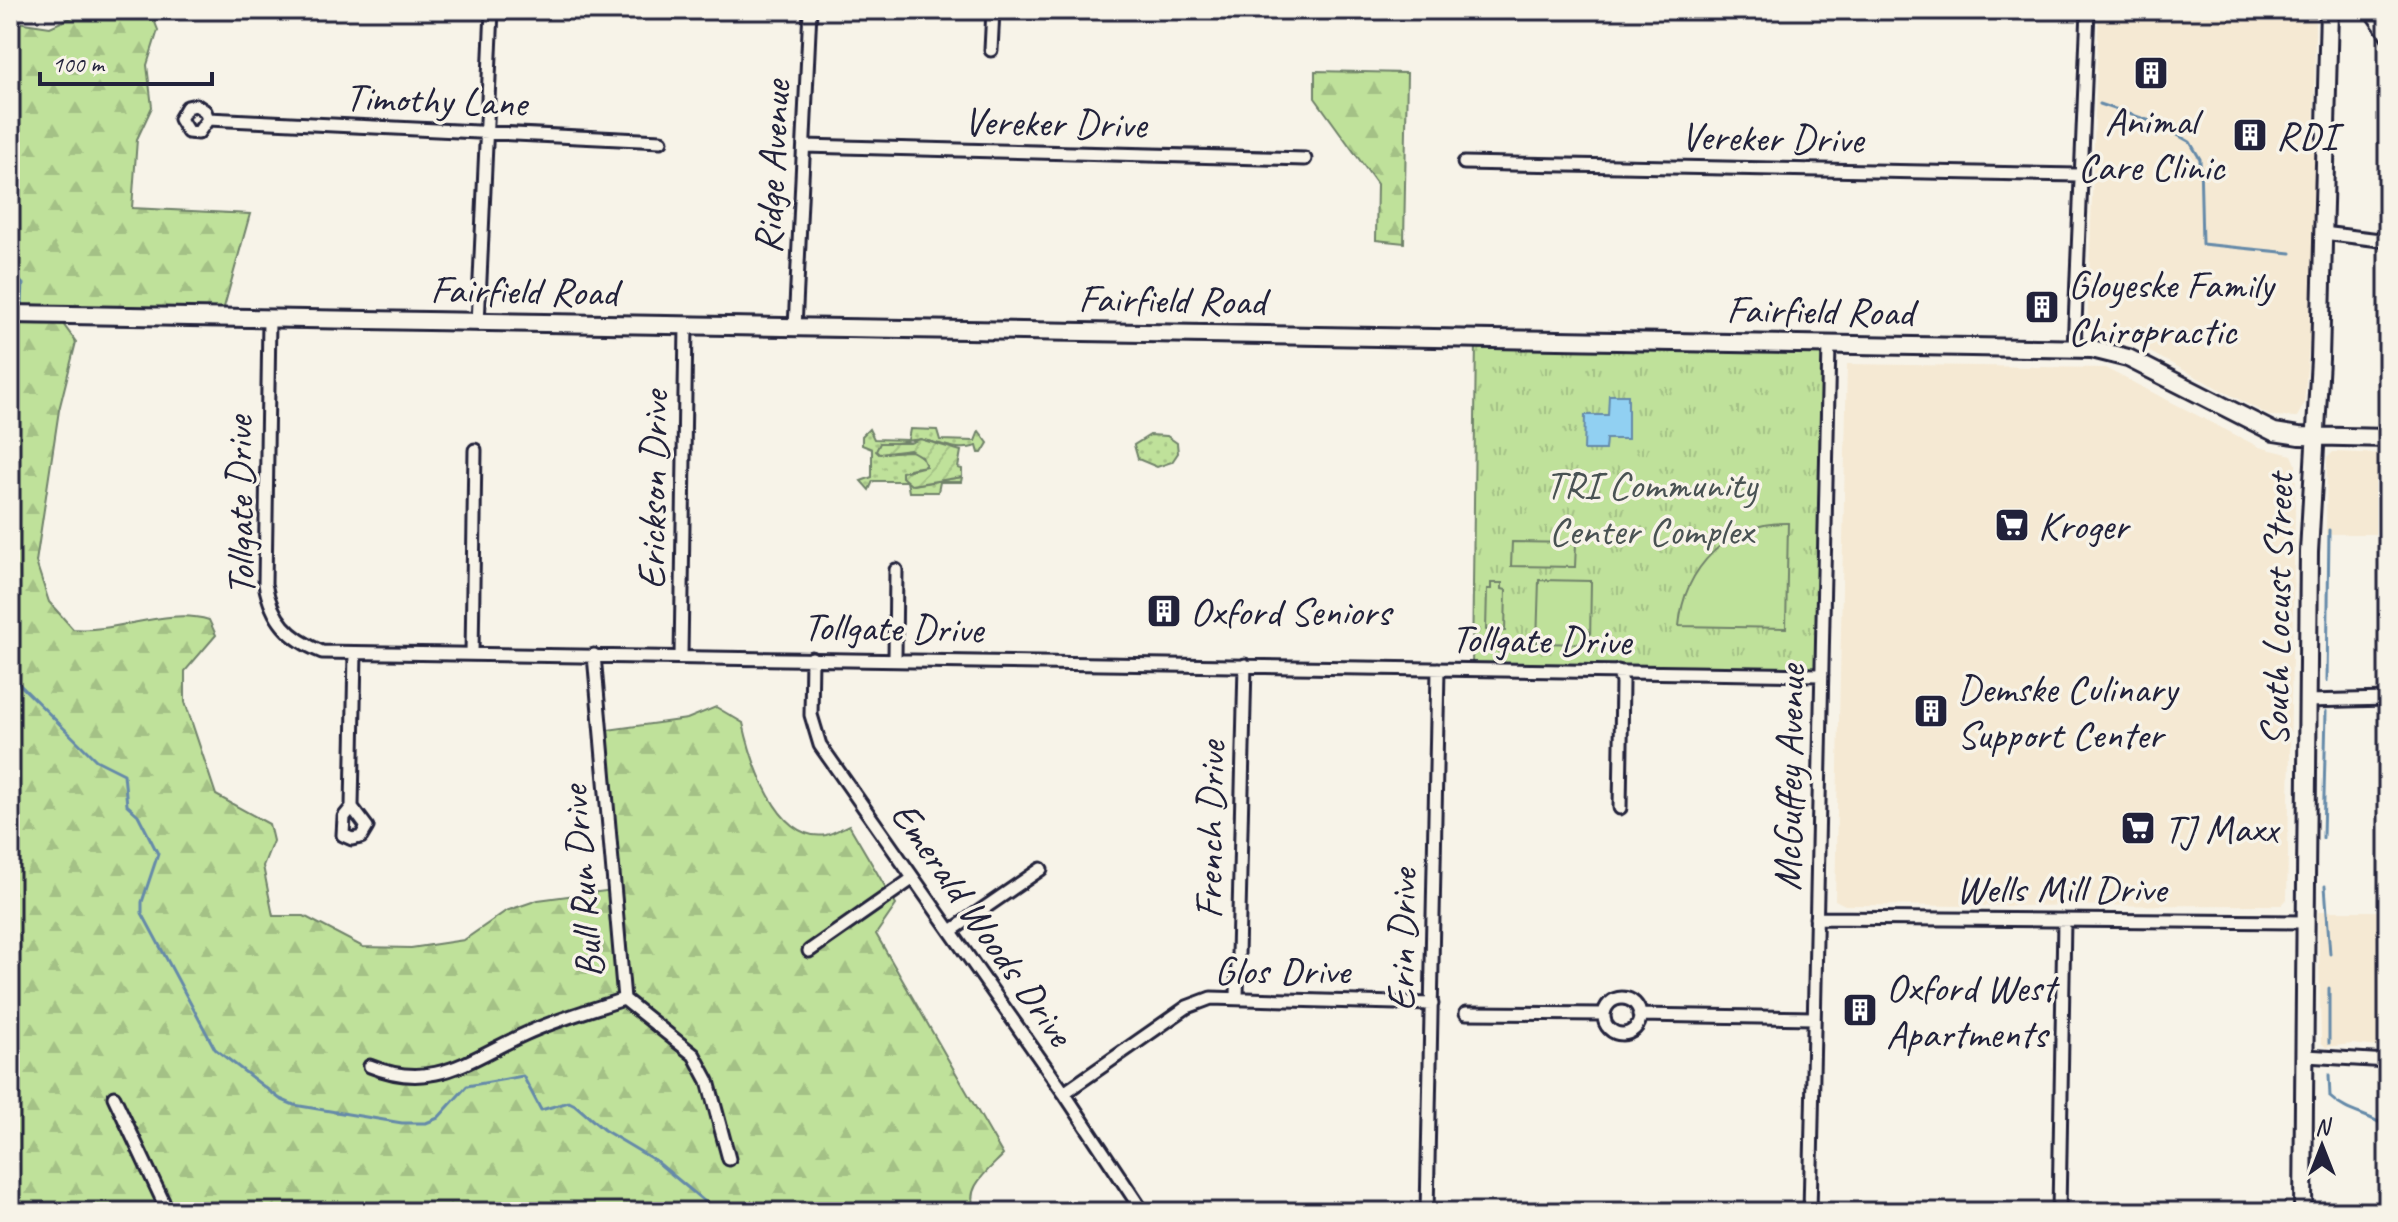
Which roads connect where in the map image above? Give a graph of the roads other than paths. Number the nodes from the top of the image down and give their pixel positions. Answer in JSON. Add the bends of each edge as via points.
{"nodes":[{"id":1,"x":492,"y":10,"type":"edge"},
{"id":2,"x":810,"y":10,"type":"edge"},
{"id":3,"x":993,"y":10,"type":"edge"},
{"id":4,"x":2088,"y":10,"type":"edge"},
{"id":5,"x":2329,"y":10,"type":"edge"},
{"id":6,"x":991,"y":50,"type":"dead end"},
{"id":7,"x":208,"y":119,"type":"dead end"},
{"id":8,"x":486,"y":133,"type":"junction"},
{"id":9,"x":661,"y":141,"type":"dead end"},
{"id":10,"x":804,"y":146,"type":"junction"},
{"id":11,"x":1305,"y":159,"type":"dead end"},
{"id":12,"x":1464,"y":163,"type":"dead end"},
{"id":13,"x":2079,"y":175,"type":"junction"},
{"id":14,"x":2323,"y":233,"type":"junction"},
{"id":15,"x":2388,"y":241,"type":"edge"},
{"id":16,"x":10,"y":314,"type":"edge"},
{"id":17,"x":269,"y":321,"type":"junction"},
{"id":18,"x":478,"y":324,"type":"junction"},
{"id":19,"x":686,"y":326,"type":"junction"},
{"id":20,"x":795,"y":328,"type":"junction"},
{"id":21,"x":1829,"y":345,"type":"junction"},
{"id":22,"x":2074,"y":349,"type":"junction"},
{"id":23,"x":2314,"y":437,"type":"junction"},
{"id":24,"x":2388,"y":438,"type":"edge"},
{"id":25,"x":475,"y":450,"type":"dead end"},
{"id":26,"x":896,"y":570,"type":"dead end"},
{"id":27,"x":355,"y":653,"type":"junction"},
{"id":28,"x":472,"y":654,"type":"junction"},
{"id":29,"x":594,"y":655,"type":"junction"},
{"id":30,"x":681,"y":656,"type":"junction"},
{"id":31,"x":812,"y":658,"type":"junction"},
{"id":32,"x":895,"y":658,"type":"junction"},
{"id":33,"x":1245,"y":665,"type":"junction"},
{"id":34,"x":1438,"y":669,"type":"junction"},
{"id":35,"x":1618,"y":671,"type":"junction"},
{"id":36,"x":1822,"y":675,"type":"junction"},
{"id":37,"x":2388,"y":699,"type":"edge"},
{"id":38,"x":2307,"y":701,"type":"junction"},
{"id":39,"x":352,"y":807,"type":"dead end"},
{"id":40,"x":1620,"y":808,"type":"dead end"},
{"id":41,"x":1041,"y":869,"type":"dead end"},
{"id":42,"x":912,"y":879,"type":"junction"},
{"id":43,"x":1816,"y":918,"type":"junction"},
{"id":44,"x":2064,"y":920,"type":"junction"},
{"id":45,"x":2304,"y":922,"type":"junction"},
{"id":46,"x":951,"y":931,"type":"junction"},
{"id":47,"x":809,"y":951,"type":"dead end"},
{"id":48,"x":1237,"y":997,"type":"junction"},
{"id":49,"x":624,"y":999,"type":"junction"},
{"id":50,"x":1432,"y":1004,"type":"junction"},
{"id":51,"x":1466,"y":1013,"type":"dead end"},
{"id":52,"x":1604,"y":1014,"type":"junction"},
{"id":53,"x":1639,"y":1015,"type":"junction"},
{"id":54,"x":1814,"y":1018,"type":"junction"},
{"id":55,"x":2306,"y":1056,"type":"junction"},
{"id":56,"x":2388,"y":1061,"type":"edge"},
{"id":57,"x":370,"y":1066,"type":"dead end"},
{"id":58,"x":1064,"y":1093,"type":"junction"},
{"id":59,"x":114,"y":1097,"type":"dead end"},
{"id":60,"x":729,"y":1159,"type":"dead end"},
{"id":61,"x":168,"y":1212,"type":"edge"},
{"id":62,"x":1143,"y":1212,"type":"edge"},
{"id":63,"x":1427,"y":1212,"type":"edge"},
{"id":64,"x":1810,"y":1212,"type":"edge"},
{"id":65,"x":2059,"y":1212,"type":"edge"},
{"id":66,"x":2303,"y":1212,"type":"edge"}],
"edges":[{"from":1,"to":8,"type":"street"},
{"from":2,"to":10,"type":"street","name":"Ridge Avenue"},
{"from":3,"to":6,"type":"street"},
{"from":4,"to":13,"type":"street"},
{"from":5,"to":14,"type":"street","name":"South Locust Street"},
{"from":7,"to":8,"type":"street","name":"Timothy Lane"},
{"from":8,"to":9,"type":"street","name":"Timothy Lane"},
{"from":8,"to":18,"type":"street"},
{"from":10,"to":11,"type":"street","name":"Vereker Drive"},
{"from":10,"to":20,"type":"street","name":"Ridge Avenue"},
{"from":12,"to":13,"type":"street","name":"Vereker Drive"},
{"from":13,"to":22,"type":"street"},
{"from":14,"to":15,"type":"street"},
{"from":14,"to":23,"type":"street","name":"South Locust Street"},
{"from":16,"to":17,"type":"street","name":"Fairfield Road"},
{"from":17,"to":18,"type":"street","name":"Fairfield Road"},
{"from":17,"to":27,"type":"street","name":"Tollgate Drive","via":[[269,609],[300,643],[322,652]]},
{"from":18,"to":19,"type":"street","name":"Fairfield Road"},
{"from":19,"to":20,"type":"street","name":"Fairfield Road"},
{"from":19,"to":30,"type":"street","name":"Erickson Drive"},
{"from":20,"to":21,"type":"street","name":"Fairfield Road"},
{"from":21,"to":22,"type":"street","name":"Fairfield Road"},
{"from":21,"to":36,"type":"street","name":"McGuffey Avenue"},
{"from":22,"to":23,"type":"street","name":"Fairfield Road","via":[[2128,358],[2269,430]]},
{"from":23,"to":24,"type":"street","name":"Fairfield Road"},
{"from":23,"to":38,"type":"street","name":"South Locust Street"},
{"from":25,"to":28,"type":"street"},
{"from":26,"to":32,"type":"street"},
{"from":27,"to":28,"type":"street","name":"Tollgate Drive"},
{"from":27,"to":39,"type":"street"},
{"from":28,"to":29,"type":"street","name":"Tollgate Drive"},
{"from":29,"to":30,"type":"street","name":"Tollgate Drive"},
{"from":29,"to":49,"type":"street","name":"Bull Run Drive"},
{"from":30,"to":31,"type":"street","name":"Tollgate Drive"},
{"from":31,"to":32,"type":"street","name":"Tollgate Drive"},
{"from":31,"to":42,"type":"street","name":"Emerald Woods Drive","via":[[811,715],[820,745]]},
{"from":32,"to":33,"type":"street","name":"Tollgate Drive"},
{"from":33,"to":34,"type":"street","name":"Tollgate Drive"},
{"from":33,"to":48,"type":"street","name":"French Drive"},
{"from":34,"to":35,"type":"street","name":"Tollgate Drive"},
{"from":34,"to":50,"type":"street","name":"Erin Drive"},
{"from":35,"to":36,"type":"street","name":"Tollgate Drive"},
{"from":35,"to":40,"type":"street"},
{"from":36,"to":43,"type":"street","name":"McGuffey Avenue"},
{"from":37,"to":38,"type":"street"},
{"from":38,"to":45,"type":"street","name":"South Locust Street"},
{"from":41,"to":46,"type":"street"},
{"from":42,"to":46,"type":"street","name":"Emerald Woods Drive"},
{"from":42,"to":47,"type":"street"},
{"from":43,"to":44,"type":"street","name":"Wells Mill Drive"},
{"from":43,"to":54,"type":"street","name":"McGuffey Avenue"},
{"from":44,"to":45,"type":"street","name":"Wells Mill Drive"},
{"from":44,"to":65,"type":"street"},
{"from":45,"to":55,"type":"street","name":"South Locust Street"},
{"from":46,"to":58,"type":"street","name":"Emerald Woods Drive"},
{"from":48,"to":50,"type":"street","name":"Glos Drive"},
{"from":48,"to":58,"type":"street","name":"Glos Drive","via":[[1198,1001]]},
{"from":49,"to":57,"type":"street","via":[[527,1033],[444,1074],[392,1075]]},
{"from":49,"to":60,"type":"street","name":"Bull Run Drive","via":[[694,1055],[708,1081]]},
{"from":50,"to":63,"type":"street","name":"Erin Drive"},
{"from":51,"to":52,"type":"street"},
{"from":52,"to":53,"type":"street","via":[[1619,999],[1631,1001]]},
{"from":52,"to":53,"type":"street","via":[[1608,1028],[1619,1034],[1635,1028]]},
{"from":53,"to":54,"type":"street"},
{"from":54,"to":64,"type":"street","name":"McGuffey Avenue"},
{"from":55,"to":56,"type":"street"},
{"from":55,"to":66,"type":"street","name":"South Locust Street"},
{"from":58,"to":62,"type":"street","name":"Emerald Woods Drive"},
{"from":59,"to":61,"type":"street"}]}
